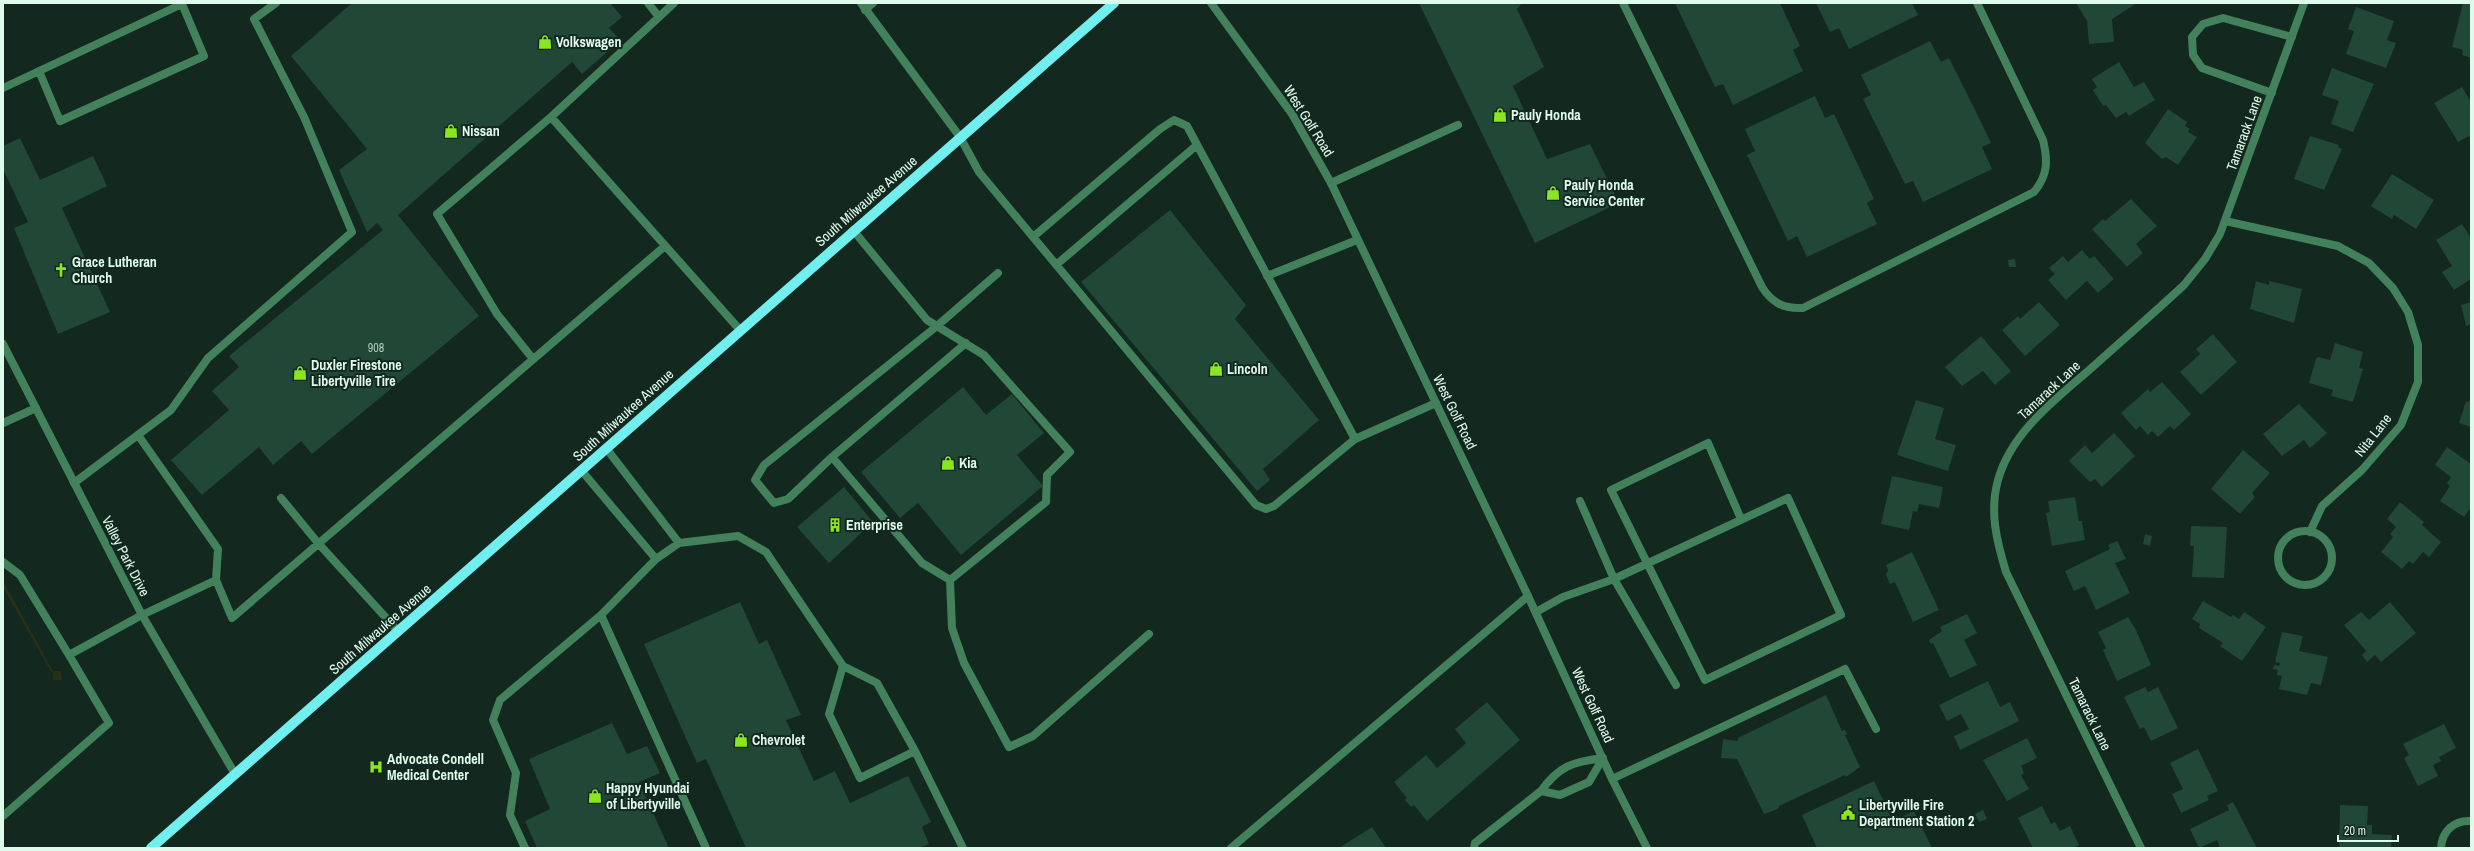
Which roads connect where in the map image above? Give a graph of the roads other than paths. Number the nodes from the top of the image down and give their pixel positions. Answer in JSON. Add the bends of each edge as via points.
{"nodes":[{"id":1,"x":276,"y":3,"type":"edge"},
{"id":2,"x":648,"y":3,"type":"edge"},
{"id":3,"x":674,"y":3,"type":"edge"},
{"id":4,"x":873,"y":3,"type":"edge"},
{"id":5,"x":1114,"y":3,"type":"edge"},
{"id":6,"x":1211,"y":3,"type":"edge"},
{"id":7,"x":1623,"y":3,"type":"edge"},
{"id":8,"x":1977,"y":3,"type":"edge"},
{"id":9,"x":2304,"y":3,"type":"edge"},
{"id":10,"x":863,"y":7,"type":"edge"},
{"id":11,"x":659,"y":17,"type":"junction"},
{"id":12,"x":2292,"y":37,"type":"junction"},
{"id":13,"x":39,"y":71,"type":"junction"},
{"id":14,"x":3,"y":88,"type":"edge"},
{"id":15,"x":2272,"y":93,"type":"junction"},
{"id":16,"x":551,"y":117,"type":"junction"},
{"id":17,"x":1458,"y":125,"type":"dead end"},
{"id":18,"x":960,"y":137,"type":"junction"},
{"id":19,"x":1197,"y":145,"type":"junction"},
{"id":20,"x":1330,"y":183,"type":"junction"},
{"id":21,"x":2225,"y":221,"type":"junction"},
{"id":22,"x":853,"y":230,"type":"junction"},
{"id":23,"x":1033,"y":237,"type":"junction"},
{"id":24,"x":1357,"y":240,"type":"junction"},
{"id":25,"x":665,"y":246,"type":"junction"},
{"id":26,"x":1056,"y":265,"type":"junction"},
{"id":27,"x":998,"y":273,"type":"dead end"},
{"id":28,"x":1267,"y":276,"type":"junction"},
{"id":29,"x":937,"y":326,"type":"junction"},
{"id":30,"x":740,"y":330,"type":"junction"},
{"id":31,"x":966,"y":343,"type":"junction"},
{"id":32,"x":3,"y":344,"type":"edge"},
{"id":33,"x":533,"y":359,"type":"junction"},
{"id":34,"x":1436,"y":403,"type":"junction"},
{"id":35,"x":36,"y":408,"type":"junction"},
{"id":36,"x":3,"y":423,"type":"edge"},
{"id":37,"x":138,"y":435,"type":"junction"},
{"id":38,"x":1355,"y":439,"type":"junction"},
{"id":39,"x":606,"y":448,"type":"junction"},
{"id":40,"x":832,"y":457,"type":"junction"},
{"id":41,"x":581,"y":470,"type":"junction"},
{"id":42,"x":74,"y":483,"type":"junction"},
{"id":43,"x":281,"y":498,"type":"dead end"},
{"id":44,"x":1580,"y":501,"type":"dead end"},
{"id":45,"x":1741,"y":520,"type":"junction"},
{"id":46,"x":2310,"y":532,"type":"junction"},
{"id":47,"x":318,"y":543,"type":"junction"},
{"id":48,"x":679,"y":543,"type":"junction"},
{"id":49,"x":656,"y":559,"type":"junction"},
{"id":50,"x":3,"y":562,"type":"edge"},
{"id":51,"x":1647,"y":563,"type":"junction"},
{"id":52,"x":1614,"y":578,"type":"junction"},
{"id":53,"x":216,"y":580,"type":"junction"},
{"id":54,"x":950,"y":580,"type":"junction"},
{"id":55,"x":1528,"y":596,"type":"junction"},
{"id":56,"x":1536,"y":612,"type":"junction"},
{"id":57,"x":142,"y":615,"type":"junction"},
{"id":58,"x":600,"y":615,"type":"junction"},
{"id":59,"x":398,"y":631,"type":"junction"},
{"id":60,"x":1149,"y":634,"type":"dead end"},
{"id":61,"x":69,"y":655,"type":"junction"},
{"id":62,"x":843,"y":666,"type":"junction"},
{"id":63,"x":1676,"y":685,"type":"dead end"},
{"id":64,"x":1876,"y":729,"type":"dead end"},
{"id":65,"x":916,"y":750,"type":"junction"},
{"id":66,"x":1603,"y":758,"type":"junction"},
{"id":67,"x":235,"y":774,"type":"junction"},
{"id":68,"x":1612,"y":779,"type":"junction"},
{"id":69,"x":1541,"y":792,"type":"junction"},
{"id":70,"x":3,"y":816,"type":"edge"},
{"id":71,"x":2471,"y":821,"type":"edge"},
{"id":72,"x":151,"y":848,"type":"edge"},
{"id":73,"x":525,"y":848,"type":"edge"},
{"id":74,"x":706,"y":848,"type":"edge"},
{"id":75,"x":962,"y":848,"type":"edge"},
{"id":76,"x":1231,"y":848,"type":"edge"},
{"id":77,"x":1474,"y":848,"type":"edge"},
{"id":78,"x":1647,"y":848,"type":"edge"},
{"id":79,"x":2141,"y":848,"type":"edge"},
{"id":80,"x":2441,"y":848,"type":"edge"}],
"edges":[{"from":1,"to":37,"type":"street","via":[[254,19],[304,117],[352,232],[208,358],[171,410]]},
{"from":2,"to":11,"type":"street"},
{"from":3,"to":11,"type":"street"},
{"from":4,"to":10,"type":"street"},
{"from":5,"to":18,"type":"main road","name":"South Milwaukee Avenue"},
{"from":6,"to":20,"type":"street","name":"West Golf Road","via":[[1292,114]]},
{"from":7,"to":8,"type":"street","via":[[1762,287],[1769,299],[1792,308],[1803,308],[1936,242],[2034,192],[2042,183],[2048,159],[2044,140]]},
{"from":9,"to":12,"type":"street","name":"Tamarack Lane"},
{"from":10,"to":18,"type":"street"},
{"from":11,"to":16,"type":"street"},
{"from":12,"to":15,"type":"street","name":"Tamarack Lane"},
{"from":12,"to":15,"type":"street","via":[[2223,18],[2203,24],[2192,37],[2193,55],[2202,68]]},
{"from":13,"to":13,"type":"street","via":[[182,4],[204,56],[60,121]]},
{"from":13,"to":14,"type":"street"},
{"from":15,"to":21,"type":"street","name":"Tamarack Lane"},
{"from":16,"to":25,"type":"street"},
{"from":16,"to":33,"type":"street","via":[[437,214],[498,314]]},
{"from":17,"to":20,"type":"street"},
{"from":18,"to":22,"type":"main road","name":"South Milwaukee Avenue"},
{"from":18,"to":23,"type":"street","via":[[979,172]]},
{"from":19,"to":23,"type":"street","via":[[1187,126],[1174,120],[1160,129]]},
{"from":19,"to":26,"type":"street"},
{"from":19,"to":28,"type":"street"},
{"from":20,"to":24,"type":"street","name":"West Golf Road"},
{"from":21,"to":46,"type":"street","name":"Nita Lane","via":[[2338,246],[2369,263],[2393,288],[2408,312],[2418,344],[2418,382],[2401,425],[2362,470],[2322,506]]},
{"from":21,"to":79,"type":"street","name":"Tamarack Lane","via":[[2205,259],[2184,285],[2033,420],[2011,449],[1998,480],[1994,510],[1995,537],[2006,572]]},
{"from":22,"to":29,"type":"street","via":[[927,320]]},
{"from":22,"to":30,"type":"main road","name":"South Milwaukee Avenue"},
{"from":23,"to":26,"type":"street"},
{"from":24,"to":28,"type":"street"},
{"from":24,"to":34,"type":"street","name":"West Golf Road"},
{"from":25,"to":30,"type":"street"},
{"from":25,"to":33,"type":"street"},
{"from":26,"to":38,"type":"street","via":[[1256,505],[1266,509],[1274,506]]},
{"from":27,"to":29,"type":"street"},
{"from":28,"to":38,"type":"street"},
{"from":29,"to":31,"type":"street"},
{"from":29,"to":40,"type":"street","via":[[764,465],[755,480],[774,503],[788,499]]},
{"from":30,"to":39,"type":"main road","name":"South Milwaukee Avenue"},
{"from":31,"to":40,"type":"street"},
{"from":31,"to":54,"type":"street","via":[[984,355],[1070,452],[1047,475],[1046,502]]},
{"from":32,"to":35,"type":"street","name":"Valley Park Drive"},
{"from":33,"to":47,"type":"street"},
{"from":34,"to":38,"type":"street"},
{"from":34,"to":55,"type":"street","name":"West Golf Road"},
{"from":35,"to":36,"type":"street"},
{"from":35,"to":42,"type":"street","name":"Valley Park Drive"},
{"from":37,"to":42,"type":"street"},
{"from":37,"to":53,"type":"street","via":[[218,549]]},
{"from":39,"to":41,"type":"main road","name":"South Milwaukee Avenue"},
{"from":39,"to":48,"type":"street"},
{"from":40,"to":54,"type":"street","via":[[922,563]]},
{"from":41,"to":49,"type":"street"},
{"from":41,"to":59,"type":"main road","name":"South Milwaukee Avenue"},
{"from":42,"to":57,"type":"street","name":"Valley Park Drive"},
{"from":43,"to":47,"type":"street"},
{"from":44,"to":52,"type":"street"},
{"from":45,"to":51,"type":"street"},
{"from":45,"to":51,"type":"street","via":[[1708,443],[1611,490]]},
{"from":45,"to":51,"type":"street","via":[[1788,498],[1841,615],[1705,680]]},
{"from":46,"to":46,"type":"street","via":[[2322,537],[2328,544],[2332,561],[2325,577],[2313,584],[2300,585],[2284,576],[2279,563],[2279,550],[2289,536],[2297,532]]},
{"from":47,"to":53,"type":"street","via":[[232,618]]},
{"from":47,"to":59,"type":"street"},
{"from":48,"to":49,"type":"street"},
{"from":48,"to":62,"type":"street","via":[[738,536],[766,552]]},
{"from":49,"to":58,"type":"street"},
{"from":50,"to":61,"type":"street","via":[[20,575]]},
{"from":51,"to":52,"type":"street"},
{"from":52,"to":56,"type":"street","via":[[1563,597]]},
{"from":52,"to":63,"type":"street"},
{"from":53,"to":57,"type":"street"},
{"from":54,"to":60,"type":"street","via":[[952,628],[964,663],[1009,747],[1033,736]]},
{"from":55,"to":56,"type":"street","name":"West Golf Road"},
{"from":55,"to":76,"type":"street"},
{"from":56,"to":66,"type":"street","name":"West Golf Road"},
{"from":57,"to":61,"type":"street"},
{"from":57,"to":67,"type":"street","name":"Valley Park Drive"},
{"from":58,"to":73,"type":"street","via":[[500,700],[492,720],[516,773],[510,815]]},
{"from":58,"to":74,"type":"street"},
{"from":59,"to":67,"type":"main road","name":"South Milwaukee Avenue"},
{"from":61,"to":70,"type":"street","via":[[108,723]]},
{"from":62,"to":65,"type":"street","via":[[877,683]]},
{"from":62,"to":65,"type":"street","via":[[829,714],[860,778]]},
{"from":64,"to":68,"type":"street","via":[[1845,669]]},
{"from":65,"to":75,"type":"street"},
{"from":66,"to":68,"type":"street","name":"West Golf Road"},
{"from":66,"to":69,"type":"street","via":[[1577,761],[1552,777]]},
{"from":66,"to":69,"type":"street","via":[[1590,782],[1560,796]]},
{"from":67,"to":72,"type":"main road","name":"South Milwaukee Avenue"},
{"from":68,"to":78,"type":"street","name":"West Golf Road"},
{"from":69,"to":77,"type":"street","via":[[1475,843]]},
{"from":71,"to":80,"type":"street","via":[[2455,824],[2448,829]]}]}
